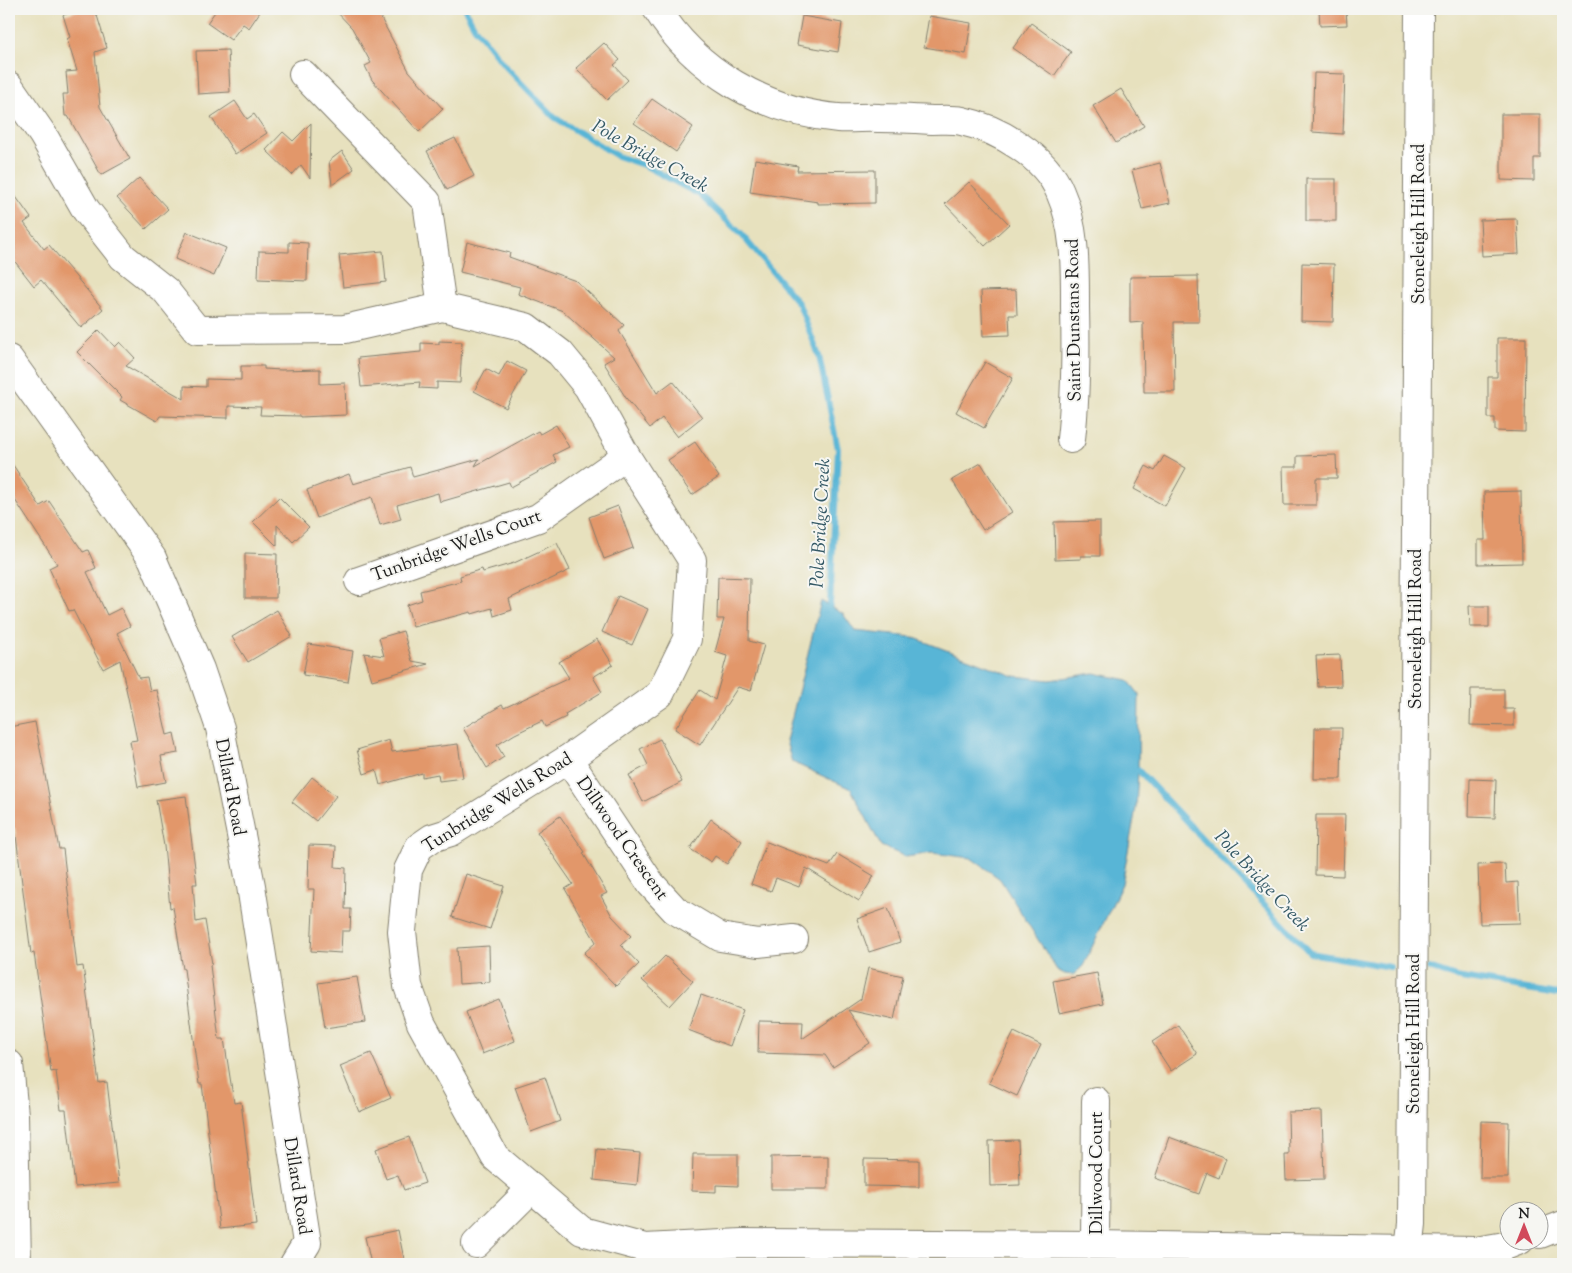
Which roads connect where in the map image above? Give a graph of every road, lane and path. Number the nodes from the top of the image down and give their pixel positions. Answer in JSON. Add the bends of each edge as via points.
{"nodes":[{"id":1,"x":657,"y":9,"type":"edge"},
{"id":2,"x":1419,"y":9,"type":"edge"},
{"id":3,"x":303,"y":74,"type":"dead end"},
{"id":4,"x":9,"y":86,"type":"edge"},
{"id":5,"x":442,"y":306,"type":"junction"},
{"id":6,"x":9,"y":359,"type":"edge"},
{"id":7,"x":1071,"y":439,"type":"dead end"},
{"id":8,"x":626,"y":456,"type":"junction"},
{"id":9,"x":359,"y":581,"type":"dead end"},
{"id":10,"x":568,"y":759,"type":"junction"},
{"id":11,"x":794,"y":939,"type":"dead end"},
{"id":12,"x":9,"y":1064,"type":"edge"},
{"id":13,"x":1096,"y":1101,"type":"dead end"},
{"id":14,"x":532,"y":1188,"type":"junction"},
{"id":15,"x":1563,"y":1225,"type":"edge"},
{"id":16,"x":1550,"y":1230,"type":"edge"},
{"id":17,"x":476,"y":1244,"type":"dead end"},
{"id":18,"x":1095,"y":1246,"type":"junction"},
{"id":19,"x":1500,"y":1247,"type":"edge"},
{"id":20,"x":1409,"y":1250,"type":"junction"},
{"id":21,"x":17,"y":1264,"type":"edge"},
{"id":22,"x":294,"y":1264,"type":"edge"}],
"edges":[{"from":1,"to":7,"type":"street","name":"Saint Dunstans Road","via":[[681,41],[703,62],[754,96],[793,110],[838,118],[962,121],[1013,143],[1032,155],[1049,172],[1070,220],[1075,270],[1075,401]]},
{"from":2,"to":20,"type":"street","name":"Stoneleigh Hill Road","via":[[1412,1224]]},
{"from":3,"to":5,"type":"street","via":[[427,202]]},
{"from":4,"to":5,"type":"street","name":"Tunbridge Wells Road","via":[[43,135],[86,210],[123,257],[166,291],[197,330],[345,329]]},
{"from":5,"to":8,"type":"street","name":"Tunbridge Wells Road","via":[[526,327],[560,353],[588,387]]},
{"from":6,"to":22,"type":"street","name":"Dillard Road","via":[[152,558],[200,670],[220,728],[251,886],[307,1243]]},
{"from":8,"to":9,"type":"street","name":"Tunbridge Wells Court","via":[[538,518]]},
{"from":8,"to":10,"type":"street","name":"Tunbridge Wells Road","via":[[692,560],[687,638],[660,694]]},
{"from":10,"to":11,"type":"street","name":"Dillwood Crescent","via":[[651,884],[675,910],[720,937],[758,943]]},
{"from":10,"to":14,"type":"street","name":"Tunbridge Wells Road","via":[[452,832],[419,846],[408,870],[402,931],[408,986],[421,1023],[495,1157]]},
{"from":12,"to":21,"type":"street","via":[[14,1115]]},
{"from":13,"to":18,"type":"street","name":"Dillwood Court"},
{"from":14,"to":17,"type":"street"},
{"from":14,"to":18,"type":"street","name":"Tunbridge Wells Road","via":[[582,1231],[645,1248],[742,1243]]},
{"from":15,"to":16,"type":"street"},
{"from":18,"to":20,"type":"street","name":"Tunbridge Wells Road"},
{"from":19,"to":20,"type":"street","name":"Tunbridge Wells Road","via":[[1475,1251]]}]}
